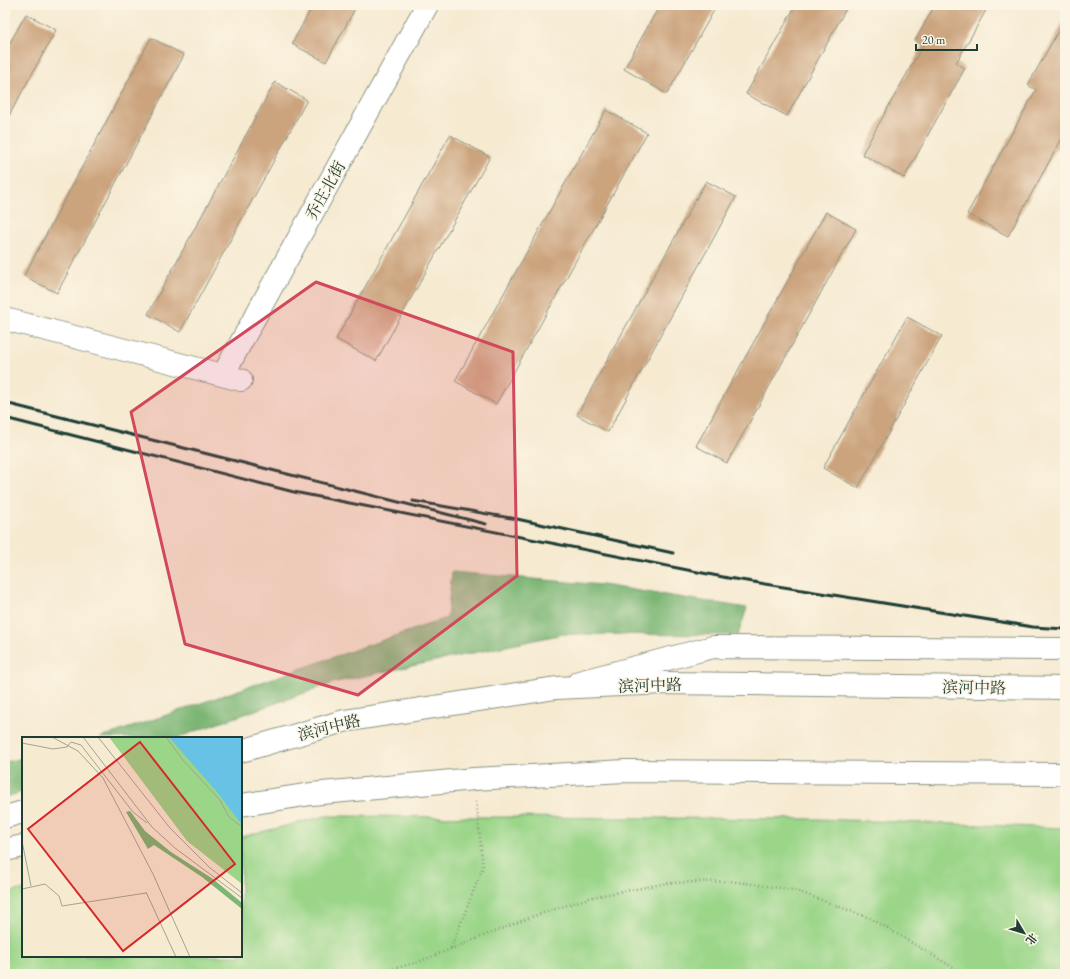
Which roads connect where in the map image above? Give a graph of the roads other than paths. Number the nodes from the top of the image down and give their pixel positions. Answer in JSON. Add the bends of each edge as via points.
{"nodes":[{"id":1,"x":427,"y":5,"type":"edge"},
{"id":2,"x":5,"y":319,"type":"edge"},
{"id":3,"x":1065,"y":649,"type":"edge"},
{"id":4,"x":556,"y":688,"type":"junction"},
{"id":5,"x":1065,"y":688,"type":"edge"},
{"id":6,"x":242,"y":751,"type":"edge"},
{"id":7,"x":1065,"y":774,"type":"edge"},
{"id":8,"x":242,"y":805,"type":"edge"},
{"id":9,"x":22,"y":812,"type":"edge"},
{"id":10,"x":5,"y":816,"type":"edge"},
{"id":11,"x":22,"y":846,"type":"edge"},
{"id":12,"x":5,"y":850,"type":"edge"}],
"edges":[{"from":1,"to":2,"type":"main road","name":"乔庄北街","via":[[232,377]]},
{"from":3,"to":4,"type":"main road","via":[[713,646]]},
{"from":4,"to":5,"type":"main road","name":"滨河中路","via":[[664,683]]},
{"from":4,"to":6,"type":"main road","name":"滨河中路","via":[[344,721]]},
{"from":7,"to":8,"type":"main road","via":[[625,770],[474,779],[311,794]]},
{"from":9,"to":10,"type":"main road"},
{"from":11,"to":12,"type":"main road"}]}
